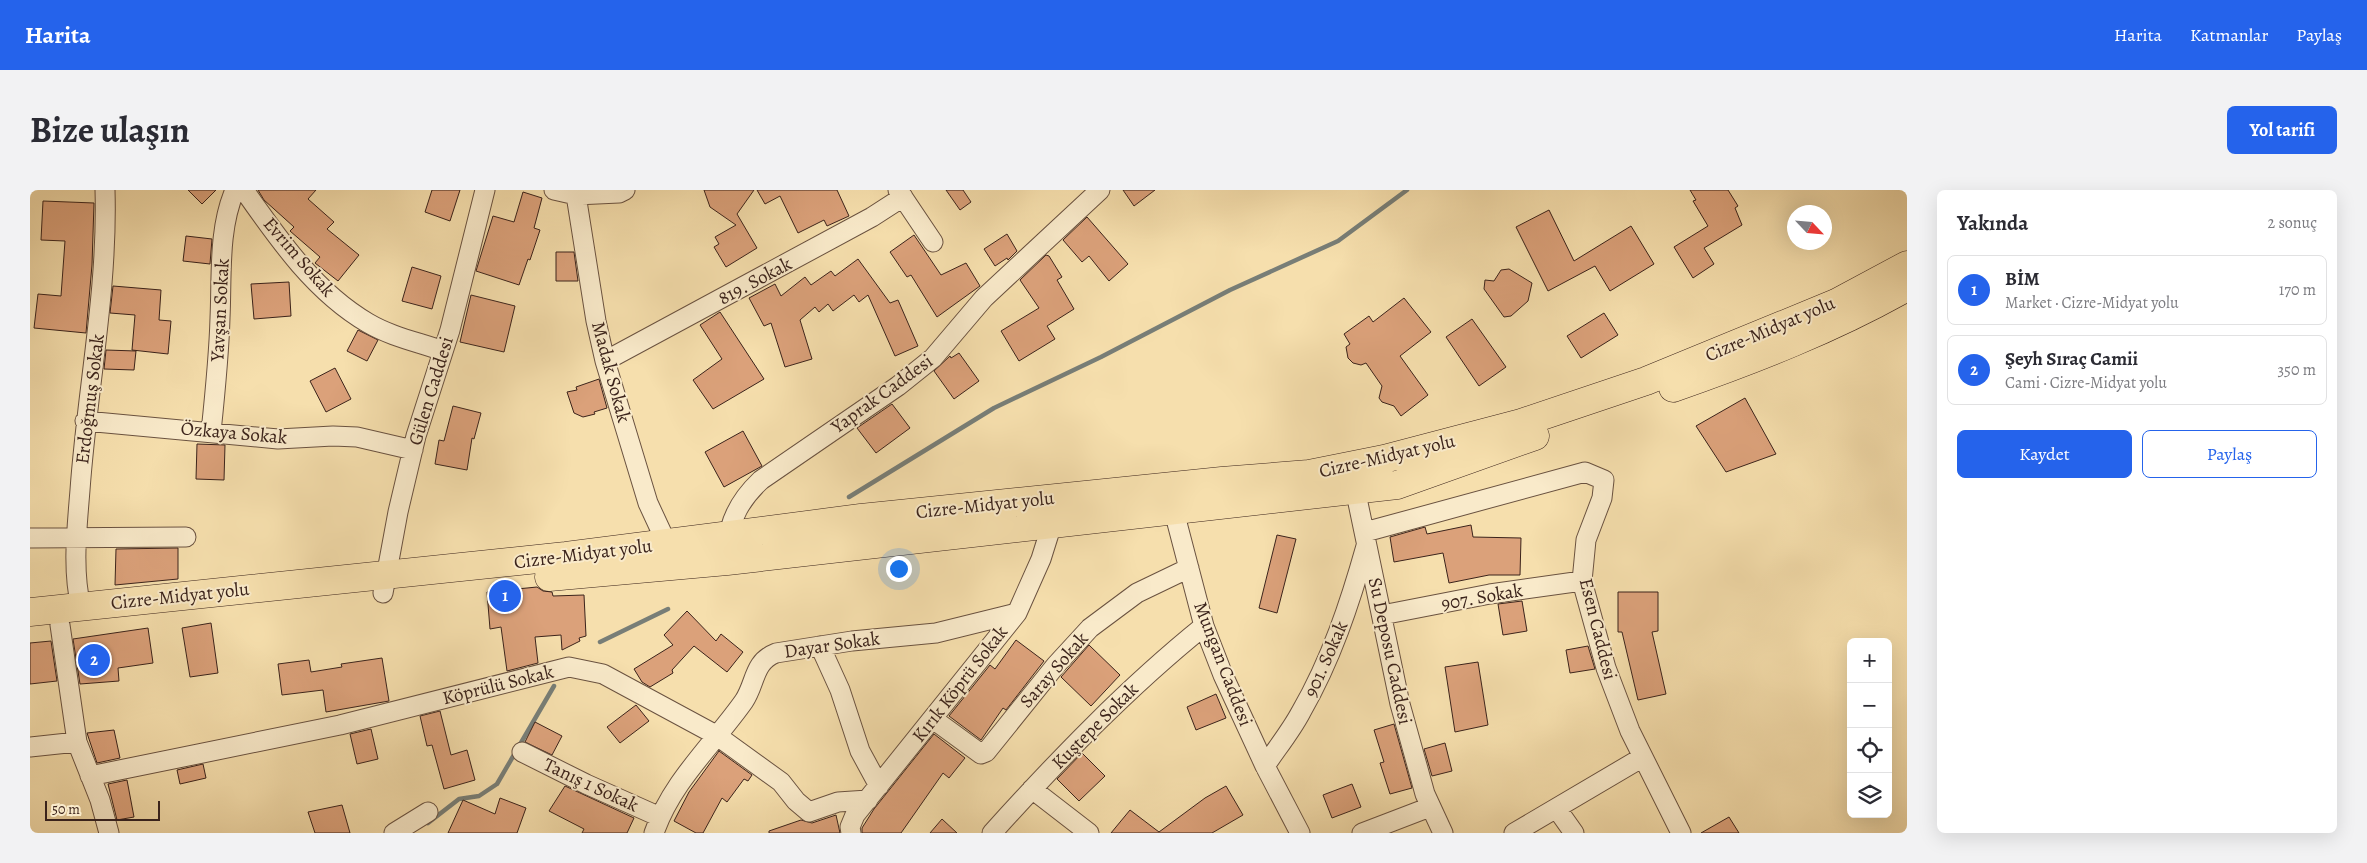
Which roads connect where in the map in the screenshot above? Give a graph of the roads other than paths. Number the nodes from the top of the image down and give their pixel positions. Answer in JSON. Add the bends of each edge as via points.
{"nodes":[{"id":1,"x":105,"y":190,"type":"edge"},
{"id":2,"x":235,"y":190,"type":"edge"},
{"id":3,"x":244,"y":190,"type":"edge"},
{"id":4,"x":486,"y":190,"type":"edge"},
{"id":5,"x":554,"y":190,"type":"edge"},
{"id":6,"x":625,"y":190,"type":"edge"},
{"id":7,"x":1100,"y":190,"type":"edge"},
{"id":8,"x":900,"y":193,"type":"edge"},
{"id":9,"x":576,"y":194,"type":"junction"},
{"id":10,"x":933,"y":242,"type":"dead end"},
{"id":11,"x":1907,"y":265,"type":"edge"},
{"id":12,"x":1907,"y":287,"type":"edge"},
{"id":13,"x":443,"y":351,"type":"junction"},
{"id":14,"x":605,"y":361,"type":"junction"},
{"id":15,"x":85,"y":420,"type":"junction"},
{"id":16,"x":211,"y":432,"type":"junction"},
{"id":17,"x":413,"y":450,"type":"junction"},
{"id":18,"x":1353,"y":478,"type":"junction"},
{"id":19,"x":1170,"y":498,"type":"junction"},
{"id":20,"x":1052,"y":524,"type":"junction"},
{"id":21,"x":186,"y":537,"type":"dead end"},
{"id":22,"x":1366,"y":537,"type":"junction"},
{"id":23,"x":30,"y":538,"type":"edge"},
{"id":24,"x":76,"y":538,"type":"junction"},
{"id":25,"x":667,"y":544,"type":"junction"},
{"id":26,"x":728,"y":548,"type":"junction"},
{"id":27,"x":1189,"y":568,"type":"junction"},
{"id":28,"x":1582,"y":581,"type":"junction"},
{"id":29,"x":385,"y":584,"type":"junction"},
{"id":30,"x":82,"y":607,"type":"junction"},
{"id":31,"x":30,"y":612,"type":"edge"},
{"id":32,"x":1017,"y":612,"type":"junction"},
{"id":33,"x":1382,"y":615,"type":"junction"},
{"id":34,"x":60,"y":625,"type":"junction"},
{"id":35,"x":1204,"y":626,"type":"junction"},
{"id":36,"x":30,"y":629,"type":"edge"},
{"id":37,"x":820,"y":646,"type":"junction"},
{"id":38,"x":932,"y":719,"type":"junction"},
{"id":39,"x":716,"y":735,"type":"junction"},
{"id":40,"x":77,"y":742,"type":"junction"},
{"id":41,"x":30,"y":747,"type":"edge"},
{"id":42,"x":522,"y":752,"type":"dead end"},
{"id":43,"x":1643,"y":757,"type":"junction"},
{"id":44,"x":1265,"y":766,"type":"junction"},
{"id":45,"x":90,"y":776,"type":"junction"},
{"id":46,"x":1032,"y":789,"type":"junction"},
{"id":47,"x":874,"y":793,"type":"junction"},
{"id":48,"x":1430,"y":807,"type":"junction"},
{"id":49,"x":1558,"y":809,"type":"junction"},
{"id":50,"x":428,"y":812,"type":"dead end"},
{"id":51,"x":657,"y":825,"type":"edge"},
{"id":52,"x":408,"y":830,"type":"edge"},
{"id":53,"x":109,"y":833,"type":"edge"},
{"id":54,"x":851,"y":833,"type":"edge"},
{"id":55,"x":992,"y":833,"type":"edge"},
{"id":56,"x":1090,"y":833,"type":"edge"},
{"id":57,"x":1300,"y":833,"type":"edge"},
{"id":58,"x":1362,"y":833,"type":"edge"},
{"id":59,"x":1444,"y":833,"type":"edge"},
{"id":60,"x":1514,"y":833,"type":"edge"},
{"id":61,"x":1574,"y":833,"type":"edge"},
{"id":62,"x":1681,"y":833,"type":"edge"}],
"edges":[{"from":1,"to":15,"type":"street","name":"Erdoğmuş Sokak","via":[[98,331]]},
{"from":2,"to":16,"type":"street","name":"Yavşan Sokak","via":[[228,205],[223,239],[219,354]]},
{"from":3,"to":13,"type":"street","name":"Evrim Sokak","via":[[313,280],[345,308],[369,324]]},
{"from":4,"to":13,"type":"street","name":"Gülen Caddesi"},
{"from":5,"to":9,"type":"street"},
{"from":6,"to":9,"type":"street","via":[[619,193]]},
{"from":7,"to":26,"type":"street","name":"Yaprak Caddesi","via":[[996,286],[933,358],[898,386],[761,480],[744,496],[733,518]]},
{"from":8,"to":10,"type":"street"},
{"from":8,"to":14,"type":"street","name":"819. Sokak","via":[[872,217]]},
{"from":9,"to":14,"type":"street","name":"Madak Sokak"},
{"from":11,"to":18,"type":"highway","name":"Cizre-Midyat yolu","via":[[1836,303],[1646,381]]},
{"from":12,"to":18,"type":"highway","name":"Cizre-Midyat yolu","via":[[1868,310],[1735,366],[1397,484]]},
{"from":13,"to":17,"type":"street","name":"Gülen Caddesi"},
{"from":14,"to":25,"type":"street","name":"Madak Sokak","via":[[648,503]]},
{"from":15,"to":16,"type":"street","name":"Özkaya Sokak"},
{"from":15,"to":24,"type":"street","name":"Erdoğmuş Sokak"},
{"from":16,"to":17,"type":"street","name":"Özkaya Sokak","via":[[278,439],[357,437]]},
{"from":17,"to":29,"type":"street","name":"Gülen Caddesi"},
{"from":18,"to":19,"type":"highway","name":"Cizre-Midyat yolu","via":[[1309,474]]},
{"from":18,"to":22,"type":"street","name":"Su Deposu Caddesi"},
{"from":19,"to":20,"type":"highway","name":"Cizre-Midyat yolu"},
{"from":19,"to":26,"type":"highway","name":"Cizre-Midyat yolu","via":[[861,518]]},
{"from":19,"to":27,"type":"street","name":"Mungan Caddesi"},
{"from":20,"to":26,"type":"highway","name":"Cizre-Midyat yolu"},
{"from":20,"to":32,"type":"street","name":"Kırık Köprü Sokak","via":[[1041,559]]},
{"from":21,"to":24,"type":"street"},
{"from":22,"to":28,"type":"street","name":"Esen Caddesi","via":[[1585,472],[1604,480],[1602,498],[1586,540]]},
{"from":22,"to":33,"type":"street","name":"Su Deposu Caddesi"},
{"from":22,"to":44,"type":"street","name":"901. Sokak","via":[[1346,615],[1301,713]]},
{"from":23,"to":24,"type":"street"},
{"from":24,"to":30,"type":"street","name":"Erdoğmuş Sokak","via":[[78,595]]},
{"from":25,"to":26,"type":"highway","name":"Cizre-Midyat yolu"},
{"from":25,"to":29,"type":"highway","name":"Cizre-Midyat yolu"},
{"from":26,"to":29,"type":"highway","name":"Cizre-Midyat yolu"},
{"from":27,"to":35,"type":"street","name":"Mungan Caddesi"},
{"from":27,"to":38,"type":"street","name":"Saray Sokak","via":[[1137,593],[1090,628],[986,752],[981,754]]},
{"from":28,"to":33,"type":"street","name":"907. Sokak","via":[[1490,594]]},
{"from":28,"to":43,"type":"street","name":"Esen Caddesi","via":[[1606,668]]},
{"from":29,"to":30,"type":"highway","name":"Cizre-Midyat yolu"},
{"from":29,"to":34,"type":"highway","name":"Cizre-Midyat yolu"},
{"from":30,"to":31,"type":"highway","name":"Cizre-Midyat yolu"},
{"from":32,"to":37,"type":"street","name":"Dayar Sokak","via":[[936,633]]},
{"from":32,"to":38,"type":"street","name":"Kırık Köprü Sokak"},
{"from":33,"to":48,"type":"street","name":"Su Deposu Caddesi","via":[[1400,704]]},
{"from":34,"to":36,"type":"highway","name":"Cizre-Midyat yolu"},
{"from":34,"to":40,"type":"street"},
{"from":35,"to":44,"type":"street","name":"Mungan Caddesi"},
{"from":35,"to":46,"type":"street","name":"Kuştepe Sokak","via":[[1156,665]]},
{"from":37,"to":39,"type":"street","name":"Dayar Sokak","via":[[766,657],[745,700]]},
{"from":37,"to":47,"type":"street","via":[[840,690]]},
{"from":38,"to":47,"type":"street","name":"Kırık Köprü Sokak"},
{"from":39,"to":45,"type":"street","name":"Köprülü Sokak","via":[[602,674],[570,667],[340,725]]},
{"from":39,"to":47,"type":"street","name":"Köprülü Sokak","via":[[781,782],[809,812]]},
{"from":39,"to":51,"type":"street","name":"Dayar Sokak","via":[[691,766]]},
{"from":40,"to":41,"type":"street"},
{"from":40,"to":45,"type":"street"},
{"from":42,"to":51,"type":"street","name":"Tanış 1 Sokak"},
{"from":43,"to":49,"type":"street"},
{"from":43,"to":62,"type":"street","name":"Esen Caddesi"},
{"from":44,"to":57,"type":"street","name":"Mungan Caddesi"},
{"from":45,"to":53,"type":"street"},
{"from":46,"to":55,"type":"street","name":"Kuştepe Sokak"},
{"from":46,"to":56,"type":"street"},
{"from":47,"to":54,"type":"street","name":"Kırık Köprü Sokak","via":[[855,815]]},
{"from":48,"to":58,"type":"street"},
{"from":48,"to":59,"type":"street","name":"Su Deposu Caddesi"},
{"from":49,"to":60,"type":"street"},
{"from":49,"to":61,"type":"street"},
{"from":50,"to":52,"type":"street"}]}
